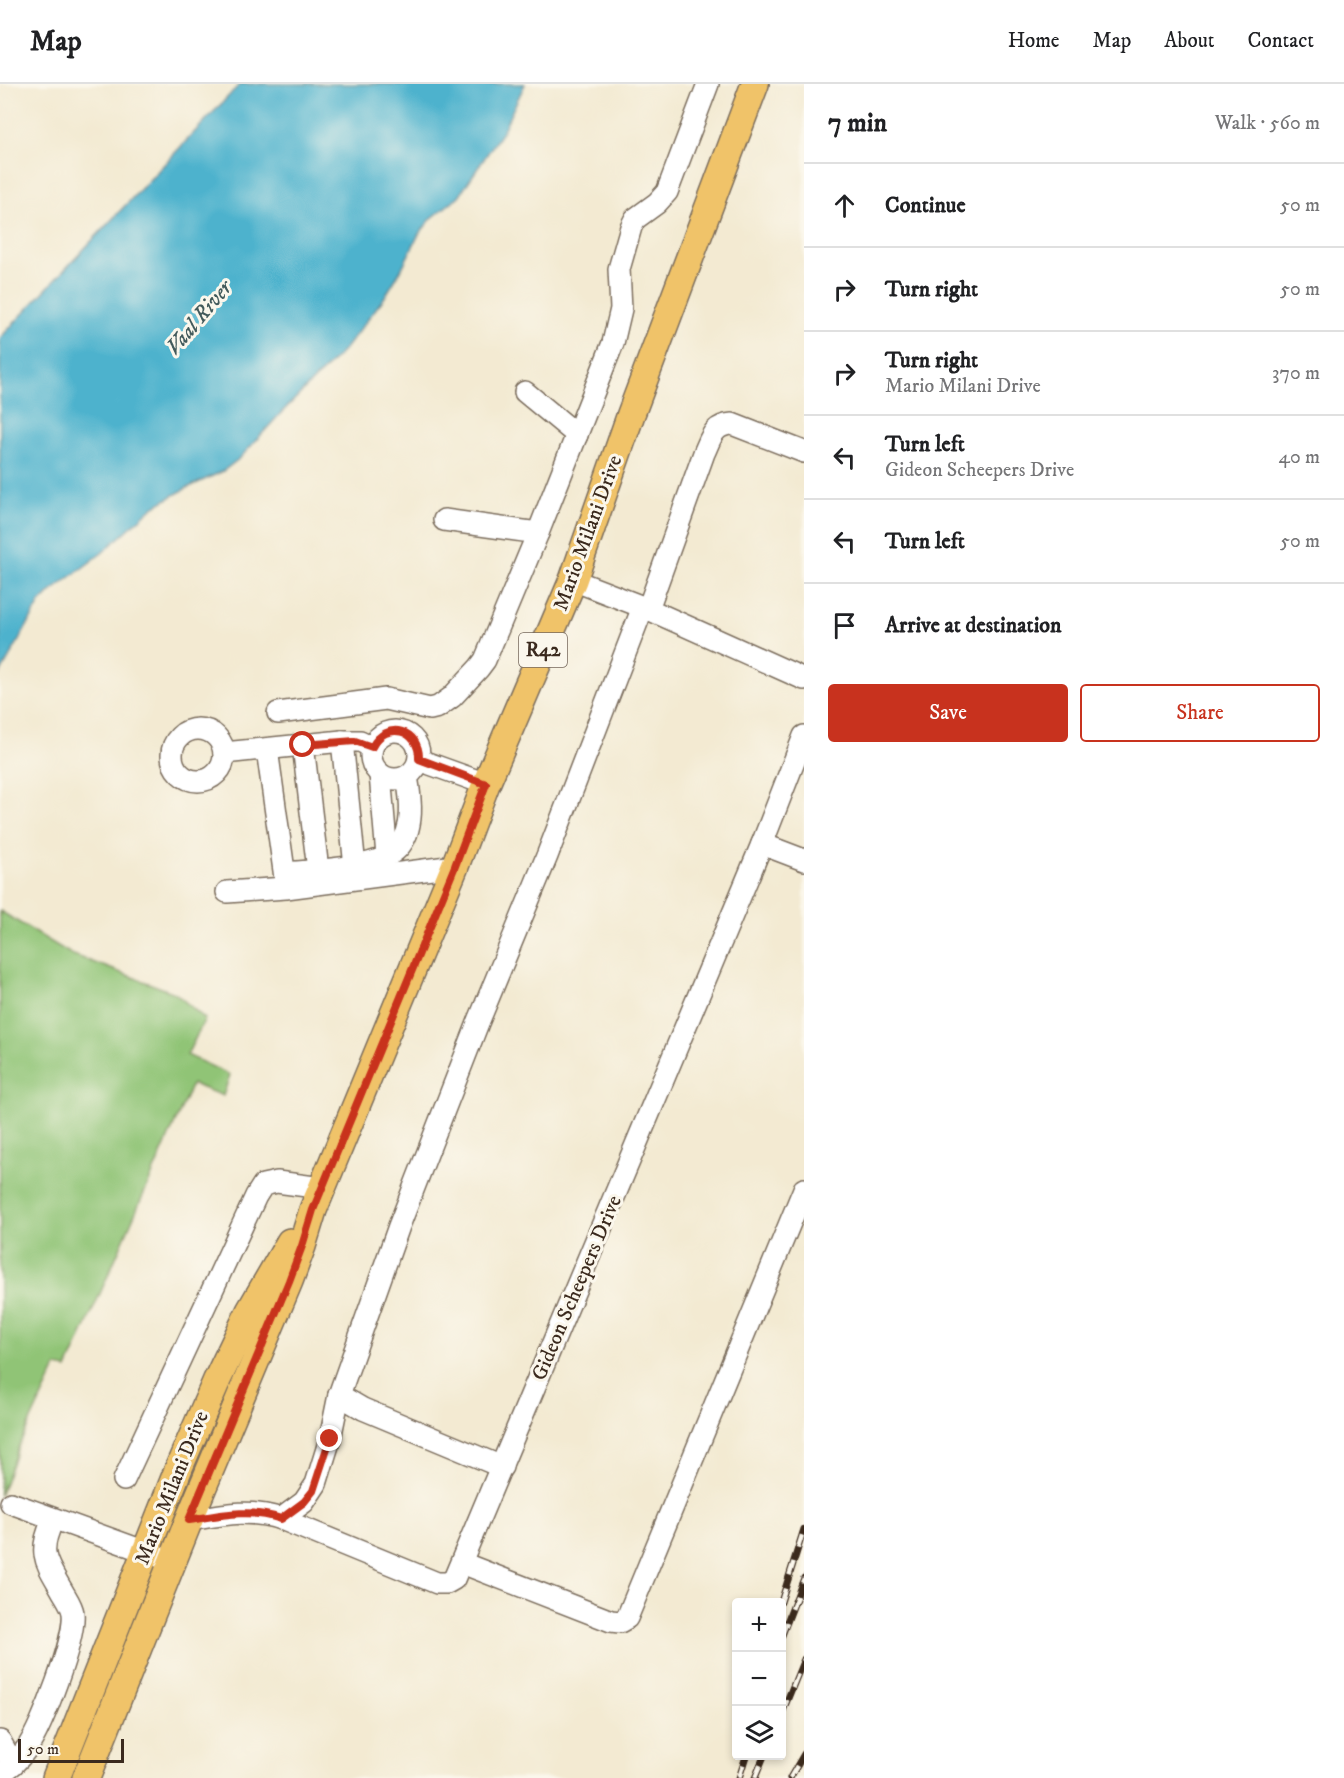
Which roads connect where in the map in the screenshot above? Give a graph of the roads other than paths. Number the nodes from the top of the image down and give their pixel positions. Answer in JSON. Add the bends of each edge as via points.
{"nodes":[{"id":1,"x":708,"y":84,"type":"edge"},
{"id":2,"x":755,"y":84,"type":"edge"},
{"id":3,"x":525,"y":392,"type":"dead end"},
{"id":4,"x":577,"y":435,"type":"junction"},
{"id":5,"x":804,"y":452,"type":"edge"},
{"id":6,"x":444,"y":520,"type":"dead end"},
{"id":7,"x":538,"y":534,"type":"junction"},
{"id":8,"x":573,"y":580,"type":"junction"},
{"id":9,"x":645,"y":608,"type":"junction"},
{"id":10,"x":804,"y":679,"type":"edge"},
{"id":11,"x":423,"y":709,"type":"junction"},
{"id":12,"x":278,"y":713,"type":"dead end"},
{"id":13,"x":804,"y":736,"type":"edge"},
{"id":14,"x":411,"y":737,"type":"junction"},
{"id":15,"x":342,"y":741,"type":"junction"},
{"id":16,"x":303,"y":745,"type":"junction"},
{"id":17,"x":372,"y":747,"type":"junction"},
{"id":18,"x":267,"y":749,"type":"junction"},
{"id":19,"x":224,"y":753,"type":"dead end"},
{"id":20,"x":413,"y":768,"type":"junction"},
{"id":21,"x":380,"y":774,"type":"junction"},
{"id":22,"x":486,"y":784,"type":"junction"},
{"id":23,"x":762,"y":844,"type":"junction"},
{"id":24,"x":387,"y":856,"type":"junction"},
{"id":25,"x":804,"y":860,"type":"edge"},
{"id":26,"x":455,"y":866,"type":"junction"},
{"id":27,"x":355,"y":867,"type":"junction"},
{"id":28,"x":318,"y":870,"type":"junction"},
{"id":29,"x":286,"y":880,"type":"junction"},
{"id":30,"x":227,"y":892,"type":"dead end"},
{"id":31,"x":804,"y":1189,"type":"edge"},
{"id":32,"x":318,"y":1199,"type":"junction"},
{"id":33,"x":339,"y":1395,"type":"junction"},
{"id":34,"x":207,"y":1404,"type":"junction"},
{"id":35,"x":234,"y":1415,"type":"junction"},
{"id":36,"x":502,"y":1467,"type":"junction"},
{"id":37,"x":124,"y":1480,"type":"dead end"},
{"id":38,"x":11,"y":1503,"type":"dead end"},
{"id":39,"x":281,"y":1519,"type":"junction"},
{"id":40,"x":53,"y":1520,"type":"junction"},
{"id":41,"x":189,"y":1520,"type":"junction"},
{"id":42,"x":145,"y":1552,"type":"junction"},
{"id":43,"x":173,"y":1561,"type":"junction"},
{"id":44,"x":462,"y":1563,"type":"junction"},
{"id":45,"x":0,"y":1742,"type":"edge"},
{"id":46,"x":60,"y":1767,"type":"edge"},
{"id":47,"x":7,"y":1769,"type":"edge"},
{"id":48,"x":47,"y":1778,"type":"edge"},
{"id":49,"x":86,"y":1778,"type":"edge"}],
"edges":[{"from":1,"to":4,"type":"street","via":[[667,192],[631,227],[619,269],[619,323]]},
{"from":2,"to":8,"type":"main road","name":"Mario Milani Drive","number":"R42"},
{"from":3,"to":4,"type":"street"},
{"from":4,"to":7,"type":"street"},
{"from":5,"to":9,"type":"street","via":[[732,424],[715,430]]},
{"from":6,"to":7,"type":"street"},
{"from":7,"to":11,"type":"street","via":[[484,660],[452,697],[438,707]]},
{"from":8,"to":9,"type":"street"},
{"from":8,"to":22,"type":"main road","name":"Mario Milani Drive","number":"R42"},
{"from":9,"to":10,"type":"street"},
{"from":9,"to":33,"type":"street","via":[[403,1215]]},
{"from":11,"to":12,"type":"street","via":[[386,699]]},
{"from":11,"to":14,"type":"street"},
{"from":13,"to":23,"type":"street","name":"Gideon Scheepers Drive"},
{"from":14,"to":17,"type":"street","via":[[389,732],[381,735]]},
{"from":14,"to":20,"type":"street","via":[[419,751]]},
{"from":15,"to":16,"type":"street"},
{"from":15,"to":17,"type":"street","via":[[360,741]]},
{"from":15,"to":27,"type":"street"},
{"from":16,"to":18,"type":"street"},
{"from":16,"to":28,"type":"street"},
{"from":17,"to":21,"type":"street","via":[[372,762]]},
{"from":18,"to":19,"type":"street"},
{"from":18,"to":29,"type":"street"},
{"from":20,"to":21,"type":"street","via":[[398,779]]},
{"from":20,"to":22,"type":"street"},
{"from":20,"to":24,"type":"street","via":[[405,837],[400,847]]},
{"from":21,"to":24,"type":"street"},
{"from":22,"to":26,"type":"main road","name":"Mario Milani Drive","number":"R42"},
{"from":23,"to":25,"type":"street"},
{"from":23,"to":36,"type":"street","name":"Gideon Scheepers Drive"},
{"from":24,"to":27,"type":"street"},
{"from":26,"to":29,"type":"street"},
{"from":26,"to":32,"type":"main road","name":"Mario Milani Drive","number":"R42"},
{"from":27,"to":28,"type":"street"},
{"from":28,"to":29,"type":"street"},
{"from":29,"to":30,"type":"street"},
{"from":31,"to":44,"type":"street","via":[[627,1618],[611,1621]]},
{"from":32,"to":34,"type":"main road","name":"Mario Milani Drive","number":"R42","via":[[250,1311]]},
{"from":32,"to":35,"type":"main road","name":"Mario Milani Drive","number":"R42"},
{"from":32,"to":37,"type":"street","via":[[277,1182],[263,1185]]},
{"from":33,"to":36,"type":"street","via":[[363,1409]]},
{"from":33,"to":39,"type":"street","via":[[316,1484],[304,1502]]},
{"from":34,"to":35,"type":"main road"},
{"from":34,"to":42,"type":"main road","name":"Mario Milani Drive","number":"R42"},
{"from":35,"to":41,"type":"main road","name":"Mario Milani Drive","number":"R42"},
{"from":36,"to":44,"type":"street","name":"Gideon Scheepers Drive"},
{"from":38,"to":40,"type":"street"},
{"from":39,"to":41,"type":"street","name":"Gideon Scheepers Drive","via":[[261,1513],[239,1513]]},
{"from":39,"to":44,"type":"street","name":"Gideon Scheepers Drive","via":[[437,1583],[454,1579]]},
{"from":40,"to":42,"type":"street"},
{"from":40,"to":47,"type":"street","via":[[44,1542],[44,1555],[72,1610],[73,1620],[47,1708],[27,1749]]},
{"from":41,"to":43,"type":"main road","name":"Mario Milani Drive","number":"R42"},
{"from":42,"to":43,"type":"street"},
{"from":42,"to":46,"type":"main road","name":"Mario Milani Drive","number":"R42"},
{"from":43,"to":49,"type":"main road","name":"Mario Milani Drive","number":"R42"},
{"from":45,"to":47,"type":"street"},
{"from":46,"to":48,"type":"main road","name":"Mario Milani Drive"}]}
